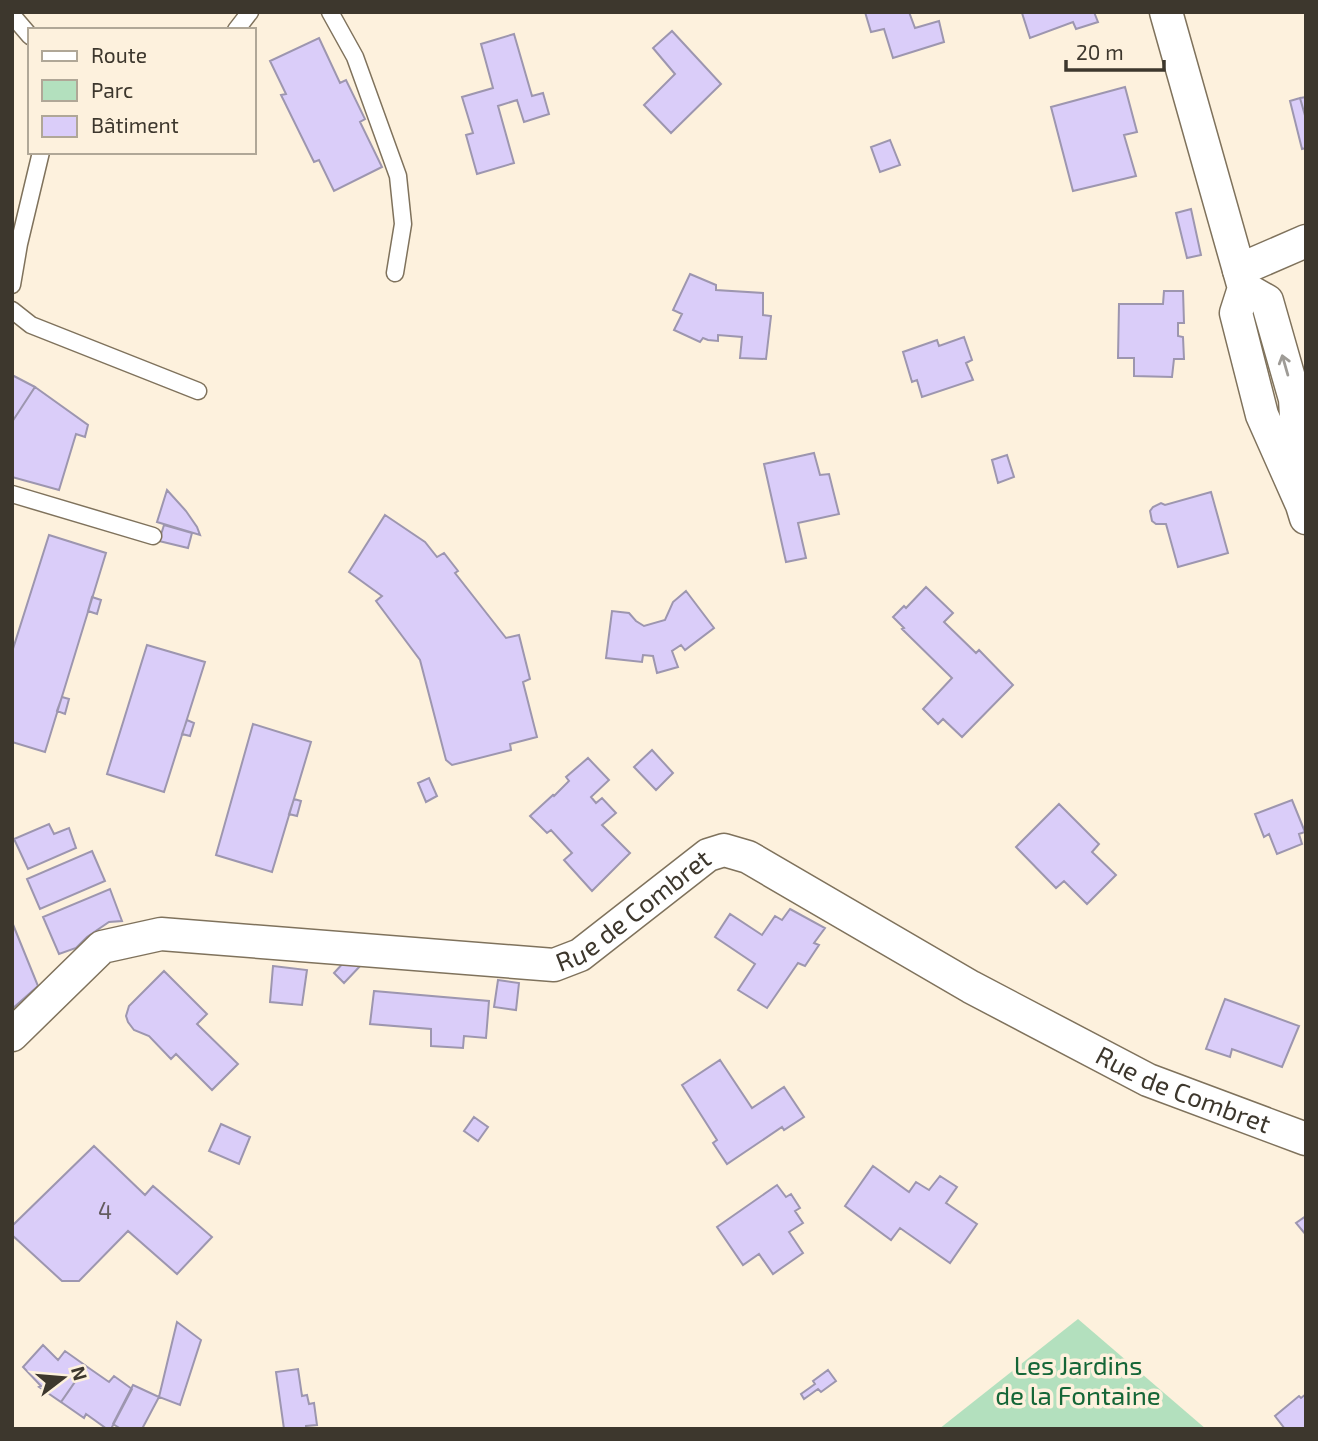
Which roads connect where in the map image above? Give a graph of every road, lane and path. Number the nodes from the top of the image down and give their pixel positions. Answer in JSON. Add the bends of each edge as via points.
{"nodes":[{"id":1,"x":250,"y":12,"type":"edge"},
{"id":2,"x":330,"y":12,"type":"edge"},
{"id":3,"x":1166,"y":12,"type":"edge"},
{"id":4,"x":12,"y":15,"type":"edge"},
{"id":5,"x":238,"y":28,"type":"edge"},
{"id":6,"x":28,"y":34,"type":"edge"},
{"id":7,"x":41,"y":154,"type":"edge"},
{"id":8,"x":1306,"y":241,"type":"edge"},
{"id":9,"x":395,"y":273,"type":"dead end"},
{"id":10,"x":1242,"y":279,"type":"junction"},
{"id":11,"x":12,"y":285,"type":"edge"},
{"id":12,"x":12,"y":310,"type":"edge"},
{"id":13,"x":198,"y":391,"type":"dead end"},
{"id":14,"x":12,"y":494,"type":"edge"},
{"id":15,"x":1304,"y":511,"type":"edge"},
{"id":16,"x":153,"y":536,"type":"dead end"},
{"id":17,"x":12,"y":1035,"type":"edge"},
{"id":18,"x":1306,"y":1139,"type":"edge"}],
"edges":[{"from":1,"to":5,"type":"lane"},
{"from":2,"to":9,"type":"lane","via":[[355,57],[398,176],[403,224]]},
{"from":3,"to":10,"type":"street"},
{"from":4,"to":6,"type":"lane"},
{"from":7,"to":11,"type":"lane"},
{"from":8,"to":10,"type":"street"},
{"from":10,"to":15,"type":"street","via":[[1267,301],[1295,399]]},
{"from":12,"to":13,"type":"lane","via":[[31,325]]},
{"from":14,"to":16,"type":"lane"},
{"from":17,"to":18,"type":"street","name":"Rue de Combret","via":[[102,947],[161,934],[554,965],[580,955],[708,855],[724,850],[748,857],[971,987],[1147,1080]]}]}
